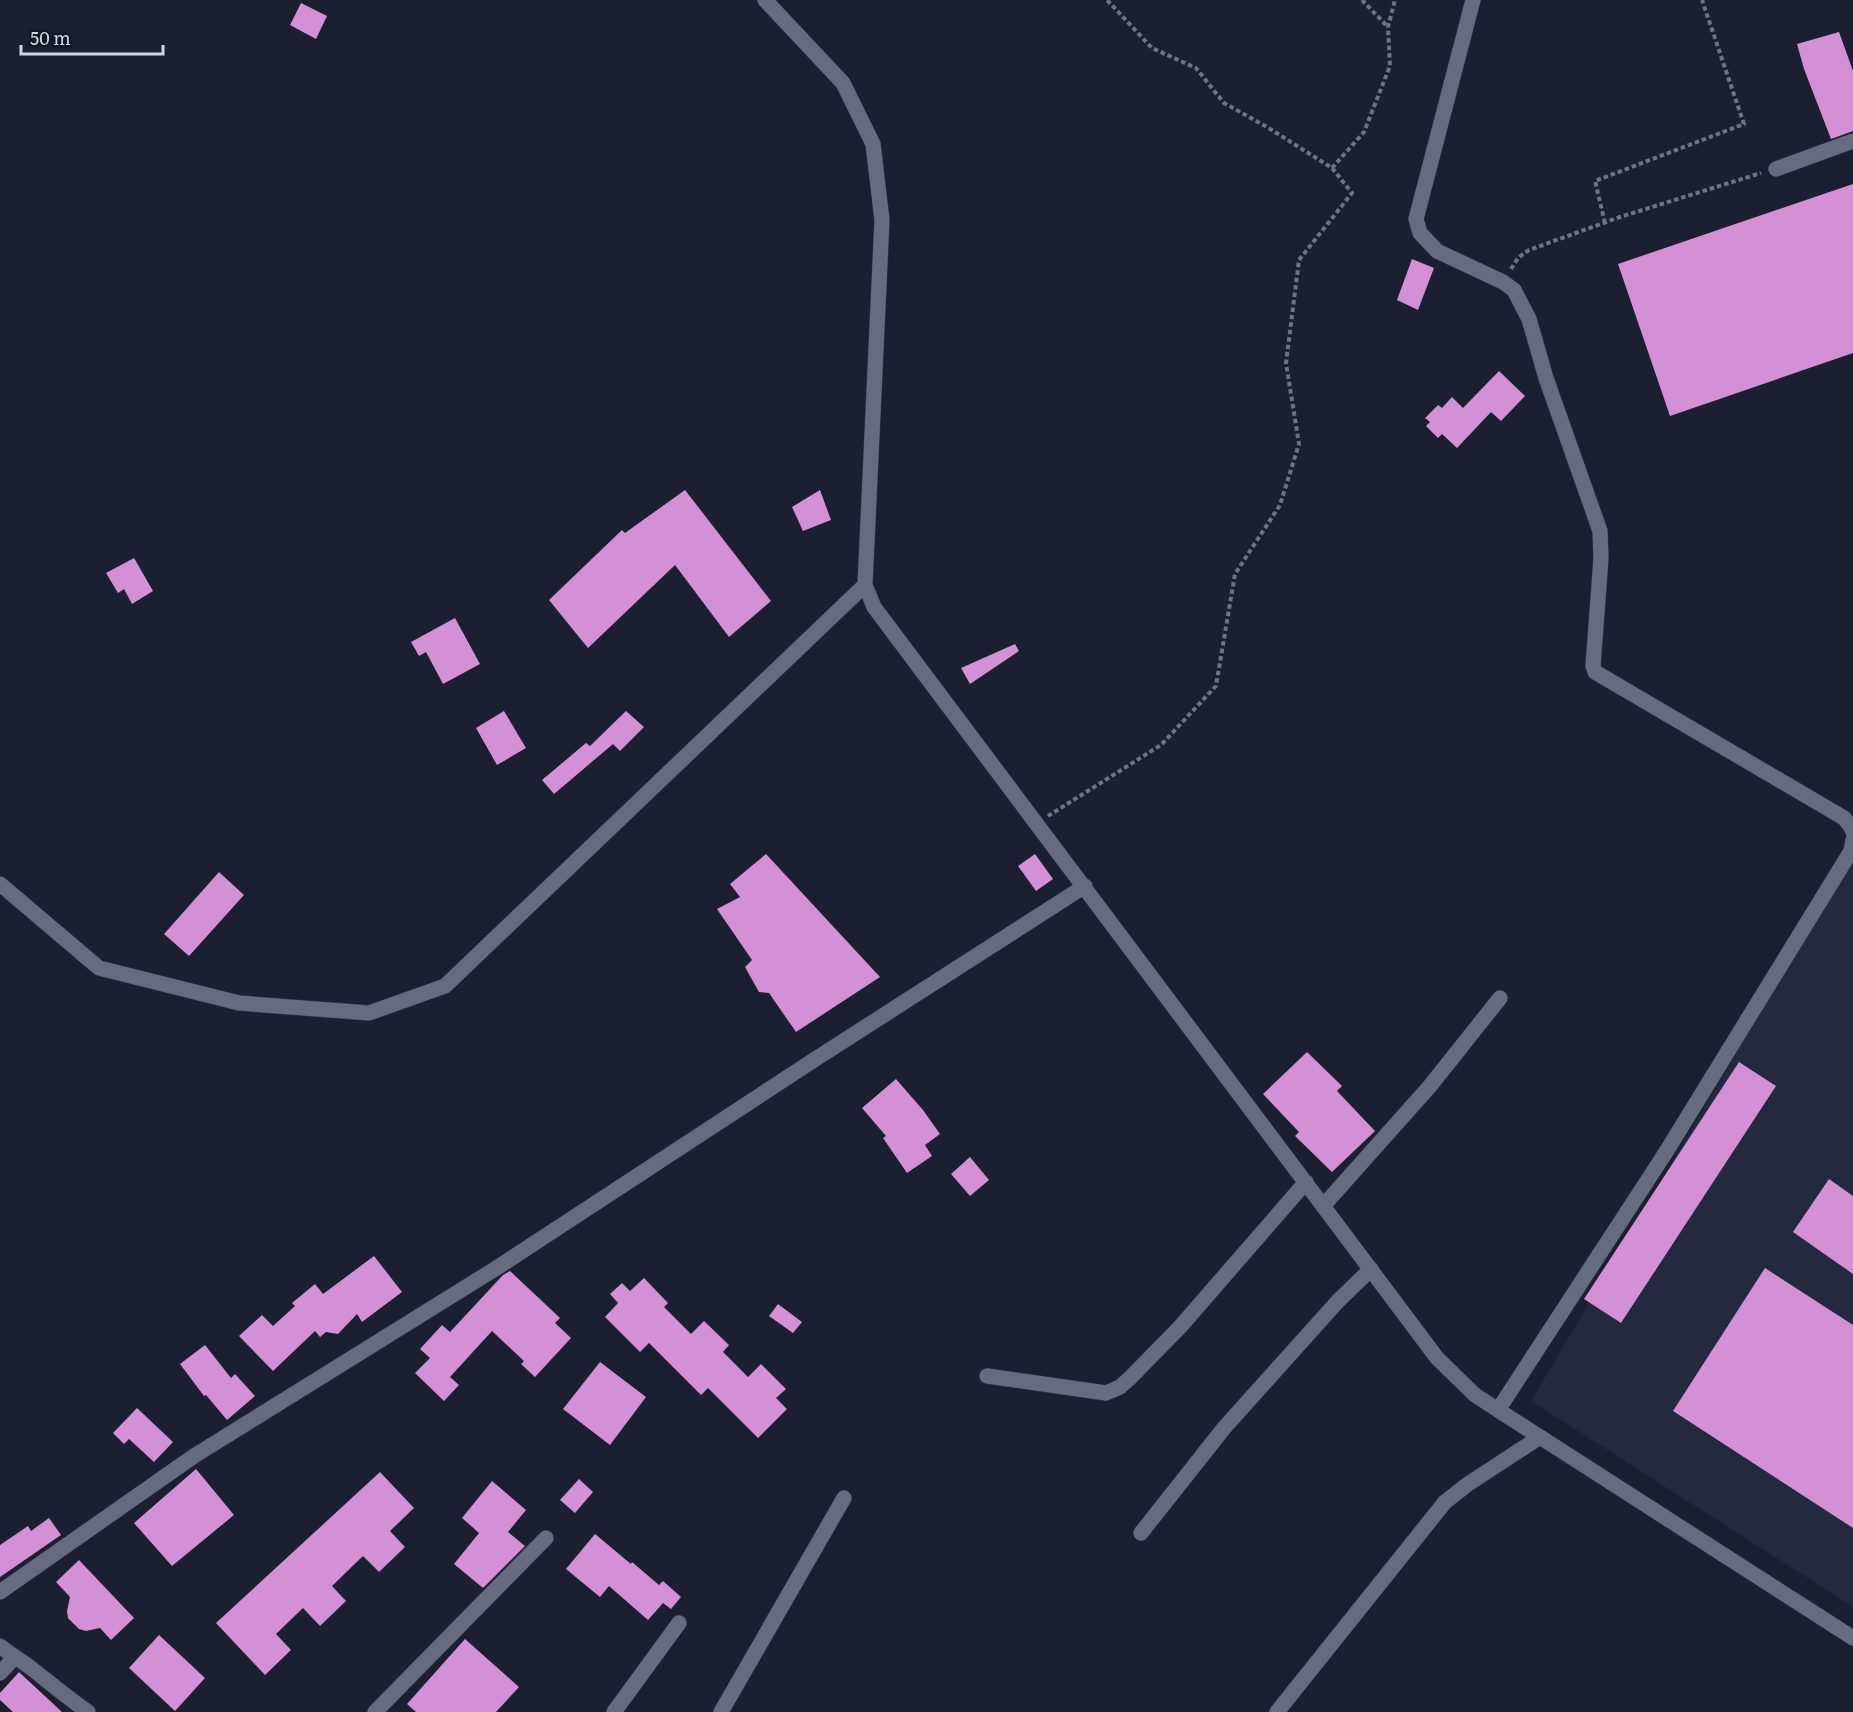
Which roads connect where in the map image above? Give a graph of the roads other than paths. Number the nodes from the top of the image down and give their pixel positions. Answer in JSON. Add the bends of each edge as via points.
{"nodes":[{"id":1,"x":765,"y":0,"type":"edge"},
{"id":2,"x":1473,"y":0,"type":"edge"},
{"id":3,"x":1853,"y":141,"type":"edge"},
{"id":4,"x":1776,"y":169,"type":"road end"},
{"id":5,"x":865,"y":585,"type":"junction"},
{"id":6,"x":1853,"y":832,"type":"edge"},
{"id":7,"x":1853,"y":840,"type":"edge"},
{"id":8,"x":0,"y":884,"type":"edge"},
{"id":9,"x":1085,"y":886,"type":"junction"},
{"id":10,"x":1500,"y":998,"type":"dead end"},
{"id":11,"x":1306,"y":1182,"type":"junction"},
{"id":12,"x":1324,"y":1206,"type":"junction"},
{"id":13,"x":1371,"y":1269,"type":"junction"},
{"id":14,"x":987,"y":1376,"type":"dead end"},
{"id":15,"x":1498,"y":1410,"type":"junction"},
{"id":16,"x":1540,"y":1437,"type":"junction"},
{"id":17,"x":844,"y":1498,"type":"dead end"},
{"id":18,"x":1141,"y":1533,"type":"dead end"},
{"id":19,"x":546,"y":1538,"type":"dead end"},
{"id":20,"x":0,"y":1592,"type":"edge"},
{"id":21,"x":679,"y":1623,"type":"dead end"},
{"id":22,"x":1853,"y":1638,"type":"edge"},
{"id":23,"x":0,"y":1646,"type":"edge"},
{"id":24,"x":14,"y":1658,"type":"junction"},
{"id":25,"x":0,"y":1672,"type":"edge"},
{"id":26,"x":88,"y":1712,"type":"edge"},
{"id":27,"x":375,"y":1712,"type":"edge"},
{"id":28,"x":614,"y":1712,"type":"edge"},
{"id":29,"x":721,"y":1712,"type":"edge"},
{"id":30,"x":1277,"y":1712,"type":"edge"}],
"edges":[{"from":1,"to":5,"type":"street","via":[[843,83],[873,144],[882,220]]},
{"from":2,"to":6,"type":"street","via":[[1416,219],[1420,233],[1437,251],[1514,290],[1529,319],[1600,531],[1595,672],[1844,819]]},
{"from":3,"to":4,"type":"street"},
{"from":5,"to":8,"type":"street","via":[[445,986],[369,1013],[239,1003],[99,968]]},
{"from":5,"to":9,"type":"street","via":[[874,607]]},
{"from":7,"to":15,"type":"street","via":[[1851,851],[1672,1142]]},
{"from":9,"to":11,"type":"street"},
{"from":9,"to":20,"type":"street","via":[[495,1269],[194,1456]]},
{"from":10,"to":12,"type":"street","via":[[1430,1086]]},
{"from":11,"to":12,"type":"street"},
{"from":11,"to":14,"type":"street","via":[[1180,1327],[1120,1387],[1106,1393]]},
{"from":12,"to":13,"type":"street"},
{"from":13,"to":15,"type":"street","via":[[1437,1358],[1475,1395]]},
{"from":13,"to":18,"type":"street","via":[[1224,1428]]},
{"from":15,"to":16,"type":"street"},
{"from":16,"to":22,"type":"street"},
{"from":16,"to":30,"type":"street","via":[[1445,1502]]},
{"from":17,"to":29,"type":"street"},
{"from":19,"to":27,"type":"street"},
{"from":21,"to":28,"type":"street"},
{"from":23,"to":24,"type":"street"},
{"from":24,"to":25,"type":"street"},
{"from":24,"to":26,"type":"street"}]}
